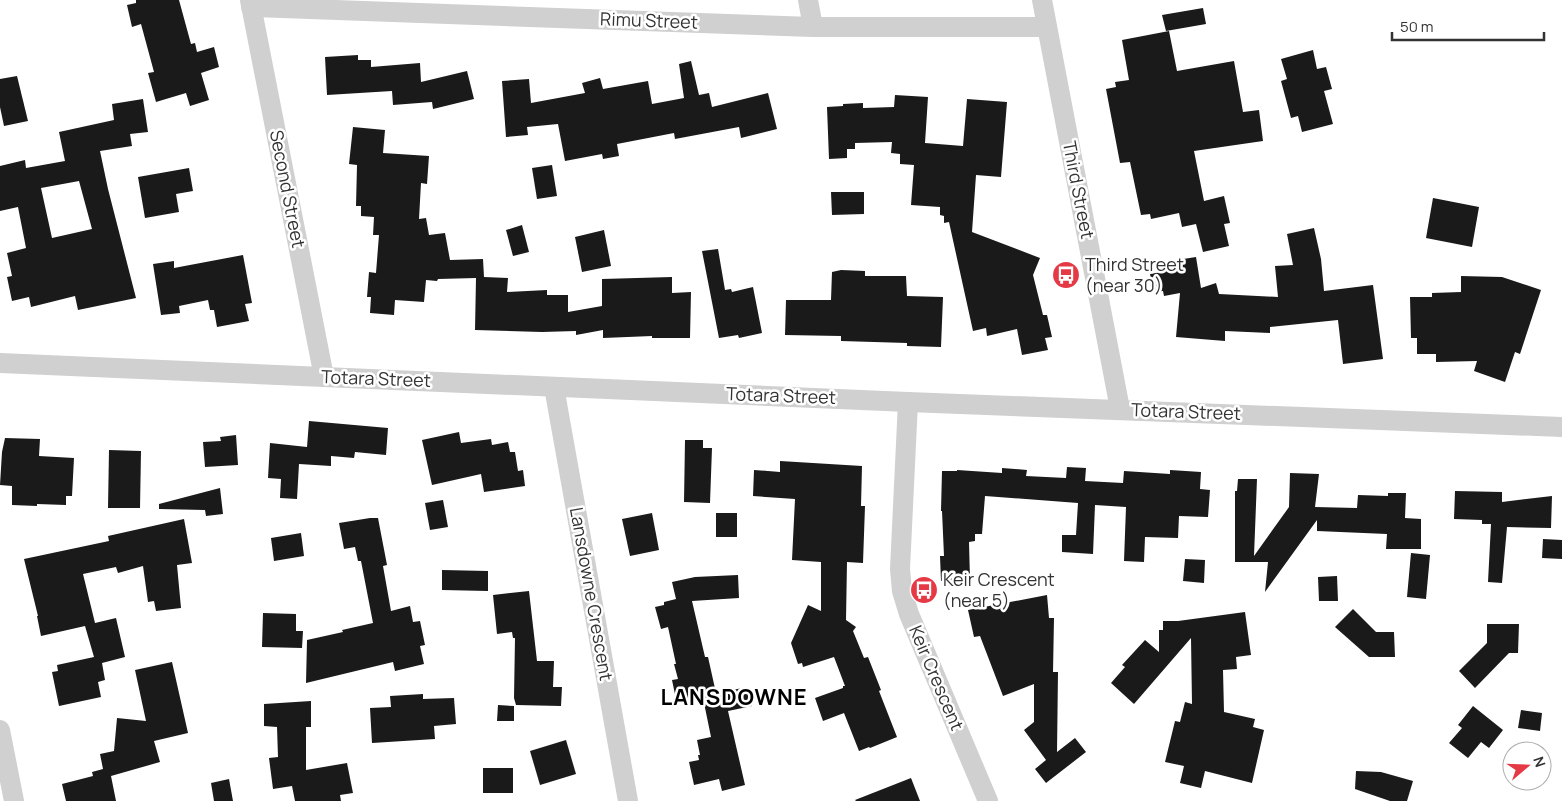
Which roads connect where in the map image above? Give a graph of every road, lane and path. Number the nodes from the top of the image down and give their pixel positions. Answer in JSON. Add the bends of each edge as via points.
{"nodes":[{"id":1,"x":808,"y":0,"type":"edge"},
{"id":2,"x":1042,"y":0,"type":"edge"},
{"id":3,"x":250,"y":3,"type":"edge"},
{"id":4,"x":813,"y":27,"type":"junction"},
{"id":5,"x":1046,"y":27,"type":"junction"},
{"id":6,"x":0,"y":364,"type":"edge"},
{"id":7,"x":324,"y":377,"type":"junction"},
{"id":8,"x":554,"y":387,"type":"junction"},
{"id":9,"x":908,"y":402,"type":"junction"},
{"id":10,"x":1120,"y":409,"type":"junction"},
{"id":11,"x":1562,"y":427,"type":"edge"},
{"id":12,"x":0,"y":730,"type":"edge"},
{"id":13,"x":14,"y":801,"type":"edge"},
{"id":14,"x":628,"y":801,"type":"edge"},
{"id":15,"x":988,"y":801,"type":"edge"}],
"edges":[{"from":1,"to":4,"type":"street"},
{"from":2,"to":5,"type":"street","name":"Third Street"},
{"from":3,"to":4,"type":"street","name":"Rimu Street"},
{"from":3,"to":7,"type":"street","name":"Second Street"},
{"from":4,"to":5,"type":"street","name":"Rimu Street"},
{"from":5,"to":10,"type":"street","name":"Third Street"},
{"from":6,"to":7,"type":"street","name":"Totara Street"},
{"from":7,"to":8,"type":"street","name":"Totara Street"},
{"from":8,"to":9,"type":"street","name":"Totara Street"},
{"from":8,"to":14,"type":"street","name":"Lansdowne Crescent"},
{"from":9,"to":10,"type":"street","name":"Totara Street"},
{"from":9,"to":15,"type":"street","name":"Keir Crescent","via":[[900,569],[902,591],[908,614]]},
{"from":10,"to":11,"type":"street","name":"Totara Street"},
{"from":12,"to":13,"type":"street"}]}
